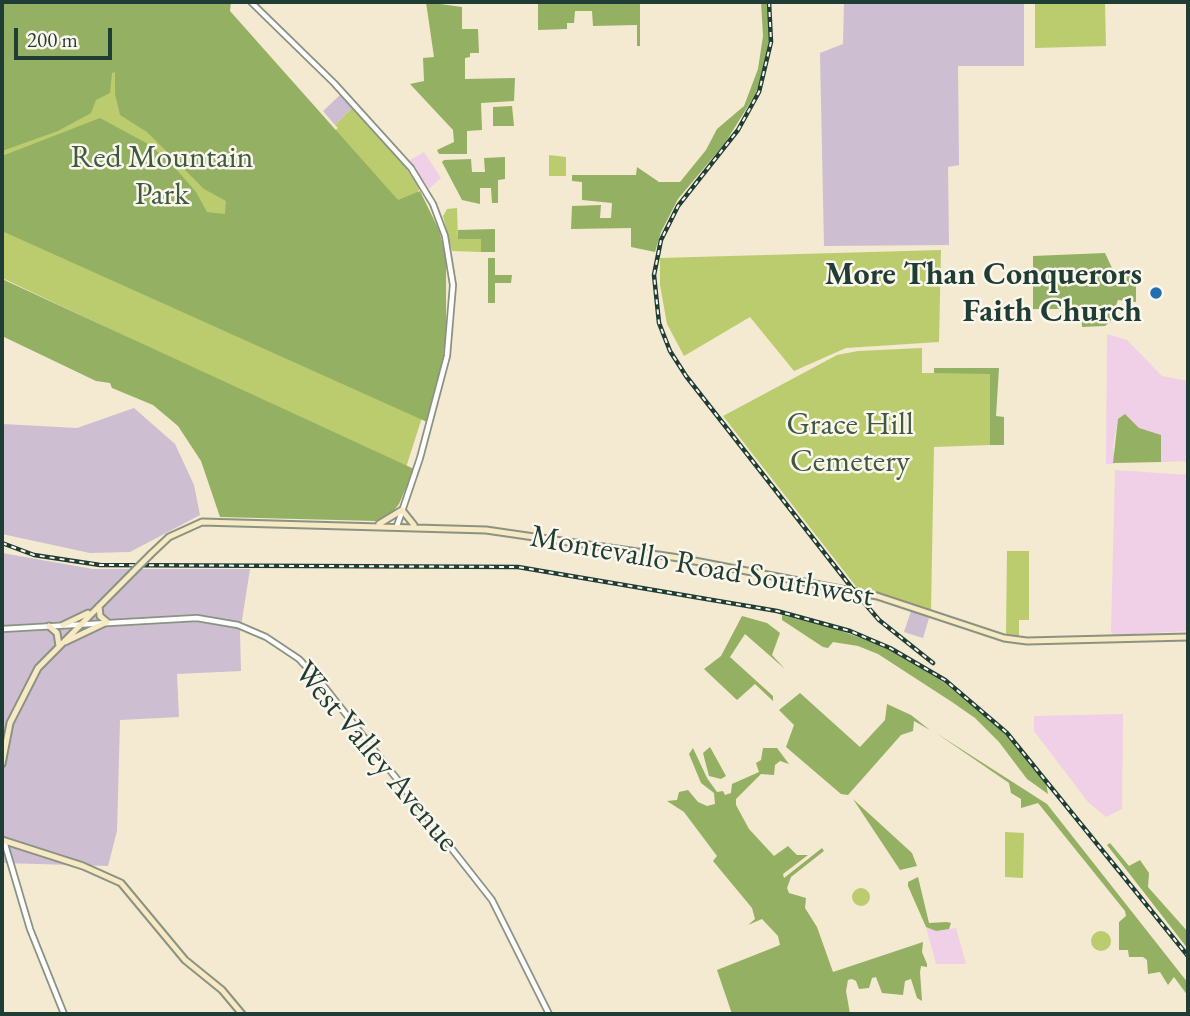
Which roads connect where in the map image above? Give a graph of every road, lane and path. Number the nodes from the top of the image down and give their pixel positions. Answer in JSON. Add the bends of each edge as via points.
{"nodes":[{"id":1,"x":251,"y":2,"type":"edge"},
{"id":2,"x":402,"y":510,"type":"junction"},
{"id":3,"x":376,"y":525,"type":"junction"},
{"id":4,"x":397,"y":526,"type":"junction"},
{"id":5,"x":417,"y":526,"type":"junction"},
{"id":6,"x":97,"y":607,"type":"junction"},
{"id":7,"x":107,"y":622,"type":"junction"},
{"id":8,"x":79,"y":624,"type":"junction"},
{"id":9,"x":63,"y":625,"type":"junction"},
{"id":10,"x":49,"y":626,"type":"junction"},
{"id":11,"x":2,"y":629,"type":"edge"},
{"id":12,"x":1188,"y":637,"type":"edge"},
{"id":13,"x":59,"y":646,"type":"junction"},
{"id":14,"x":2,"y":764,"type":"edge"},
{"id":15,"x":2,"y":831,"type":"edge"},
{"id":16,"x":3,"y":840,"type":"edge"},
{"id":17,"x":64,"y":1014,"type":"edge"},
{"id":18,"x":242,"y":1014,"type":"edge"},
{"id":19,"x":548,"y":1014,"type":"edge"}],
"edges":[{"from":1,"to":2,"type":"street","via":[[411,167],[437,213],[449,256],[452,295],[447,356]]},
{"from":2,"to":3,"type":"main road"},
{"from":2,"to":4,"type":"street"},
{"from":2,"to":5,"type":"main road"},
{"from":3,"to":4,"type":"main road"},
{"from":3,"to":6,"type":"main road","bridge":true,"via":[[202,522],[165,541]]},
{"from":4,"to":5,"type":"main road","name":"Montevallo Road Southwest"},
{"from":5,"to":12,"type":"main road","name":"Montevallo Road Southwest","via":[[503,531],[679,558],[877,596],[988,635],[1027,641]]},
{"from":6,"to":7,"type":"main road"},
{"from":6,"to":8,"type":"main road"},
{"from":6,"to":9,"type":"main road"},
{"from":7,"to":8,"type":"street","name":"West Valley Avenue"},
{"from":7,"to":13,"type":"main road"},
{"from":7,"to":19,"type":"street","name":"West Valley Avenue","via":[[216,621],[266,638],[299,659],[492,900]]},
{"from":8,"to":9,"type":"street","name":"West Valley Avenue"},
{"from":8,"to":13,"type":"main road"},
{"from":9,"to":10,"type":"street","name":"West Valley Avenue"},
{"from":10,"to":11,"type":"street","name":"West Valley Avenue"},
{"from":10,"to":13,"type":"main road","via":[[57,633]]},
{"from":13,"to":14,"type":"main road","via":[[38,668],[17,705]]},
{"from":15,"to":16,"type":"main road"},
{"from":16,"to":17,"type":"street","via":[[30,929]]},
{"from":16,"to":18,"type":"main road","via":[[121,883],[185,961],[222,990]]}]}
